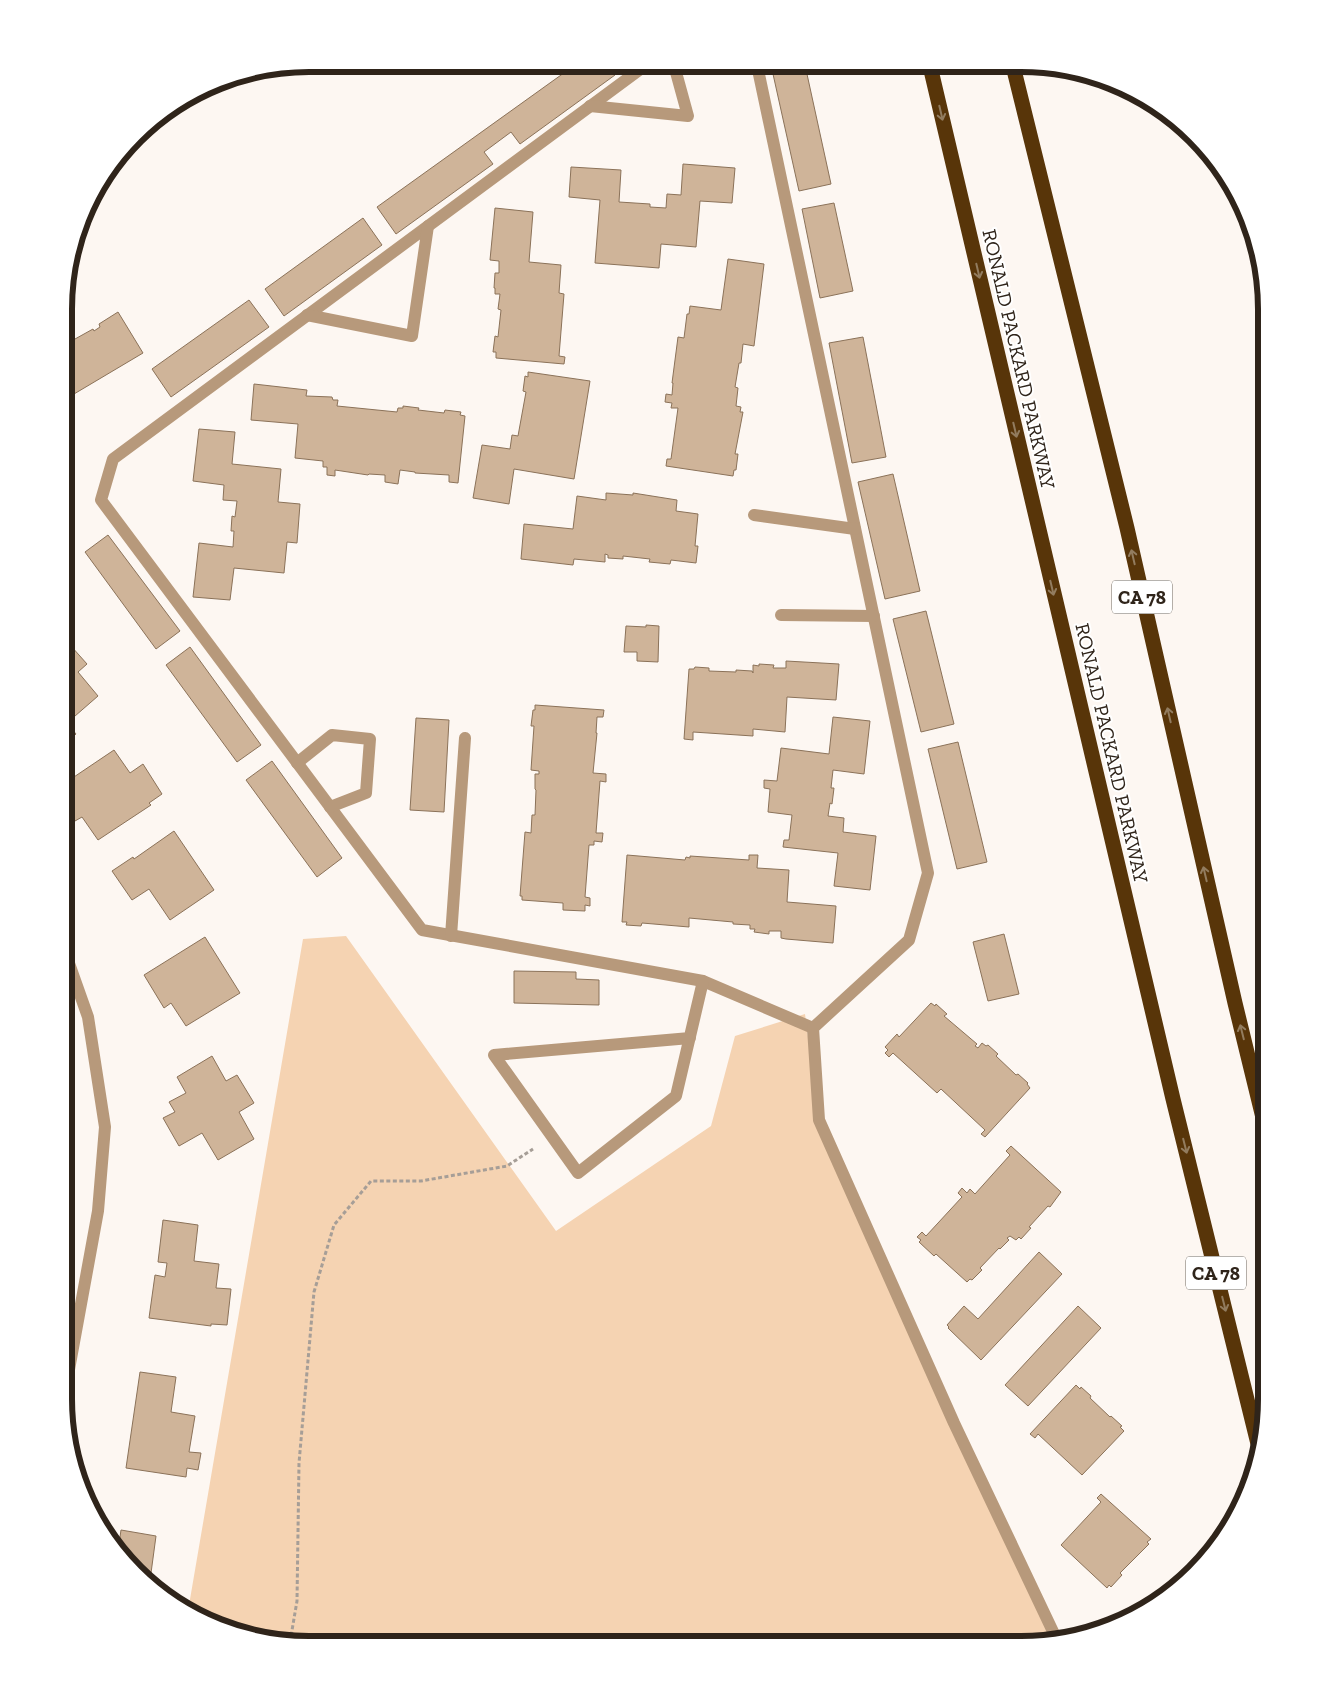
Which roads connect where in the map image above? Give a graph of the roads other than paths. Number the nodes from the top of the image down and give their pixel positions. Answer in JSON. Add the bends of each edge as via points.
{"nodes":[{"id":1,"x":636,"y":72,"type":"edge"},
{"id":2,"x":676,"y":72,"type":"edge"},
{"id":3,"x":758,"y":72,"type":"edge"},
{"id":4,"x":931,"y":72,"type":"edge"},
{"id":5,"x":1014,"y":72,"type":"edge"},
{"id":6,"x":590,"y":106,"type":"junction"},
{"id":7,"x":428,"y":226,"type":"junction"},
{"id":8,"x":307,"y":315,"type":"junction"},
{"id":9,"x":754,"y":515,"type":"dead end"},
{"id":10,"x":855,"y":528,"type":"junction"},
{"id":11,"x":781,"y":615,"type":"dead end"},
{"id":12,"x":874,"y":616,"type":"junction"},
{"id":13,"x":465,"y":738,"type":"dead end"},
{"id":14,"x":297,"y":763,"type":"junction"},
{"id":15,"x":330,"y":807,"type":"junction"},
{"id":16,"x":451,"y":936,"type":"junction"},
{"id":17,"x":72,"y":972,"type":"edge"},
{"id":18,"x":703,"y":981,"type":"junction"},
{"id":19,"x":813,"y":1028,"type":"junction"},
{"id":20,"x":690,"y":1038,"type":"junction"},
{"id":21,"x":1258,"y":1098,"type":"edge"},
{"id":22,"x":72,"y":1353,"type":"edge"},
{"id":23,"x":1255,"y":1431,"type":"edge"},
{"id":24,"x":1054,"y":1633,"type":"edge"}],
"edges":[{"from":1,"to":6,"type":"street"},
{"from":2,"to":6,"type":"street","via":[[688,116]]},
{"from":3,"to":10,"type":"street"},
{"from":4,"to":23,"type":"highway","name":"RONALD PACKARD PARKWAY","number":"CA 78","one_way":true,"via":[[1173,1099]]},
{"from":21,"to":5,"type":"highway","number":"CA 78","one_way":true,"via":[[1126,528]]},
{"from":6,"to":7,"type":"street"},
{"from":7,"to":8,"type":"street"},
{"from":7,"to":8,"type":"street","via":[[412,336]]},
{"from":8,"to":14,"type":"street","via":[[113,459],[101,500]]},
{"from":9,"to":10,"type":"street"},
{"from":10,"to":12,"type":"street"},
{"from":11,"to":12,"type":"street"},
{"from":12,"to":19,"type":"street","via":[[928,873],[908,940]]},
{"from":13,"to":16,"type":"street"},
{"from":14,"to":15,"type":"street"},
{"from":14,"to":15,"type":"street","via":[[332,735],[370,739],[366,793]]},
{"from":15,"to":16,"type":"street","via":[[422,930]]},
{"from":16,"to":18,"type":"street"},
{"from":17,"to":22,"type":"street","via":[[88,1018],[106,1127],[98,1211]]},
{"from":18,"to":19,"type":"street"},
{"from":18,"to":20,"type":"street"},
{"from":19,"to":24,"type":"street","via":[[819,1120],[954,1423]]},
{"from":20,"to":20,"type":"street","via":[[676,1096],[578,1173],[494,1055]]}]}
